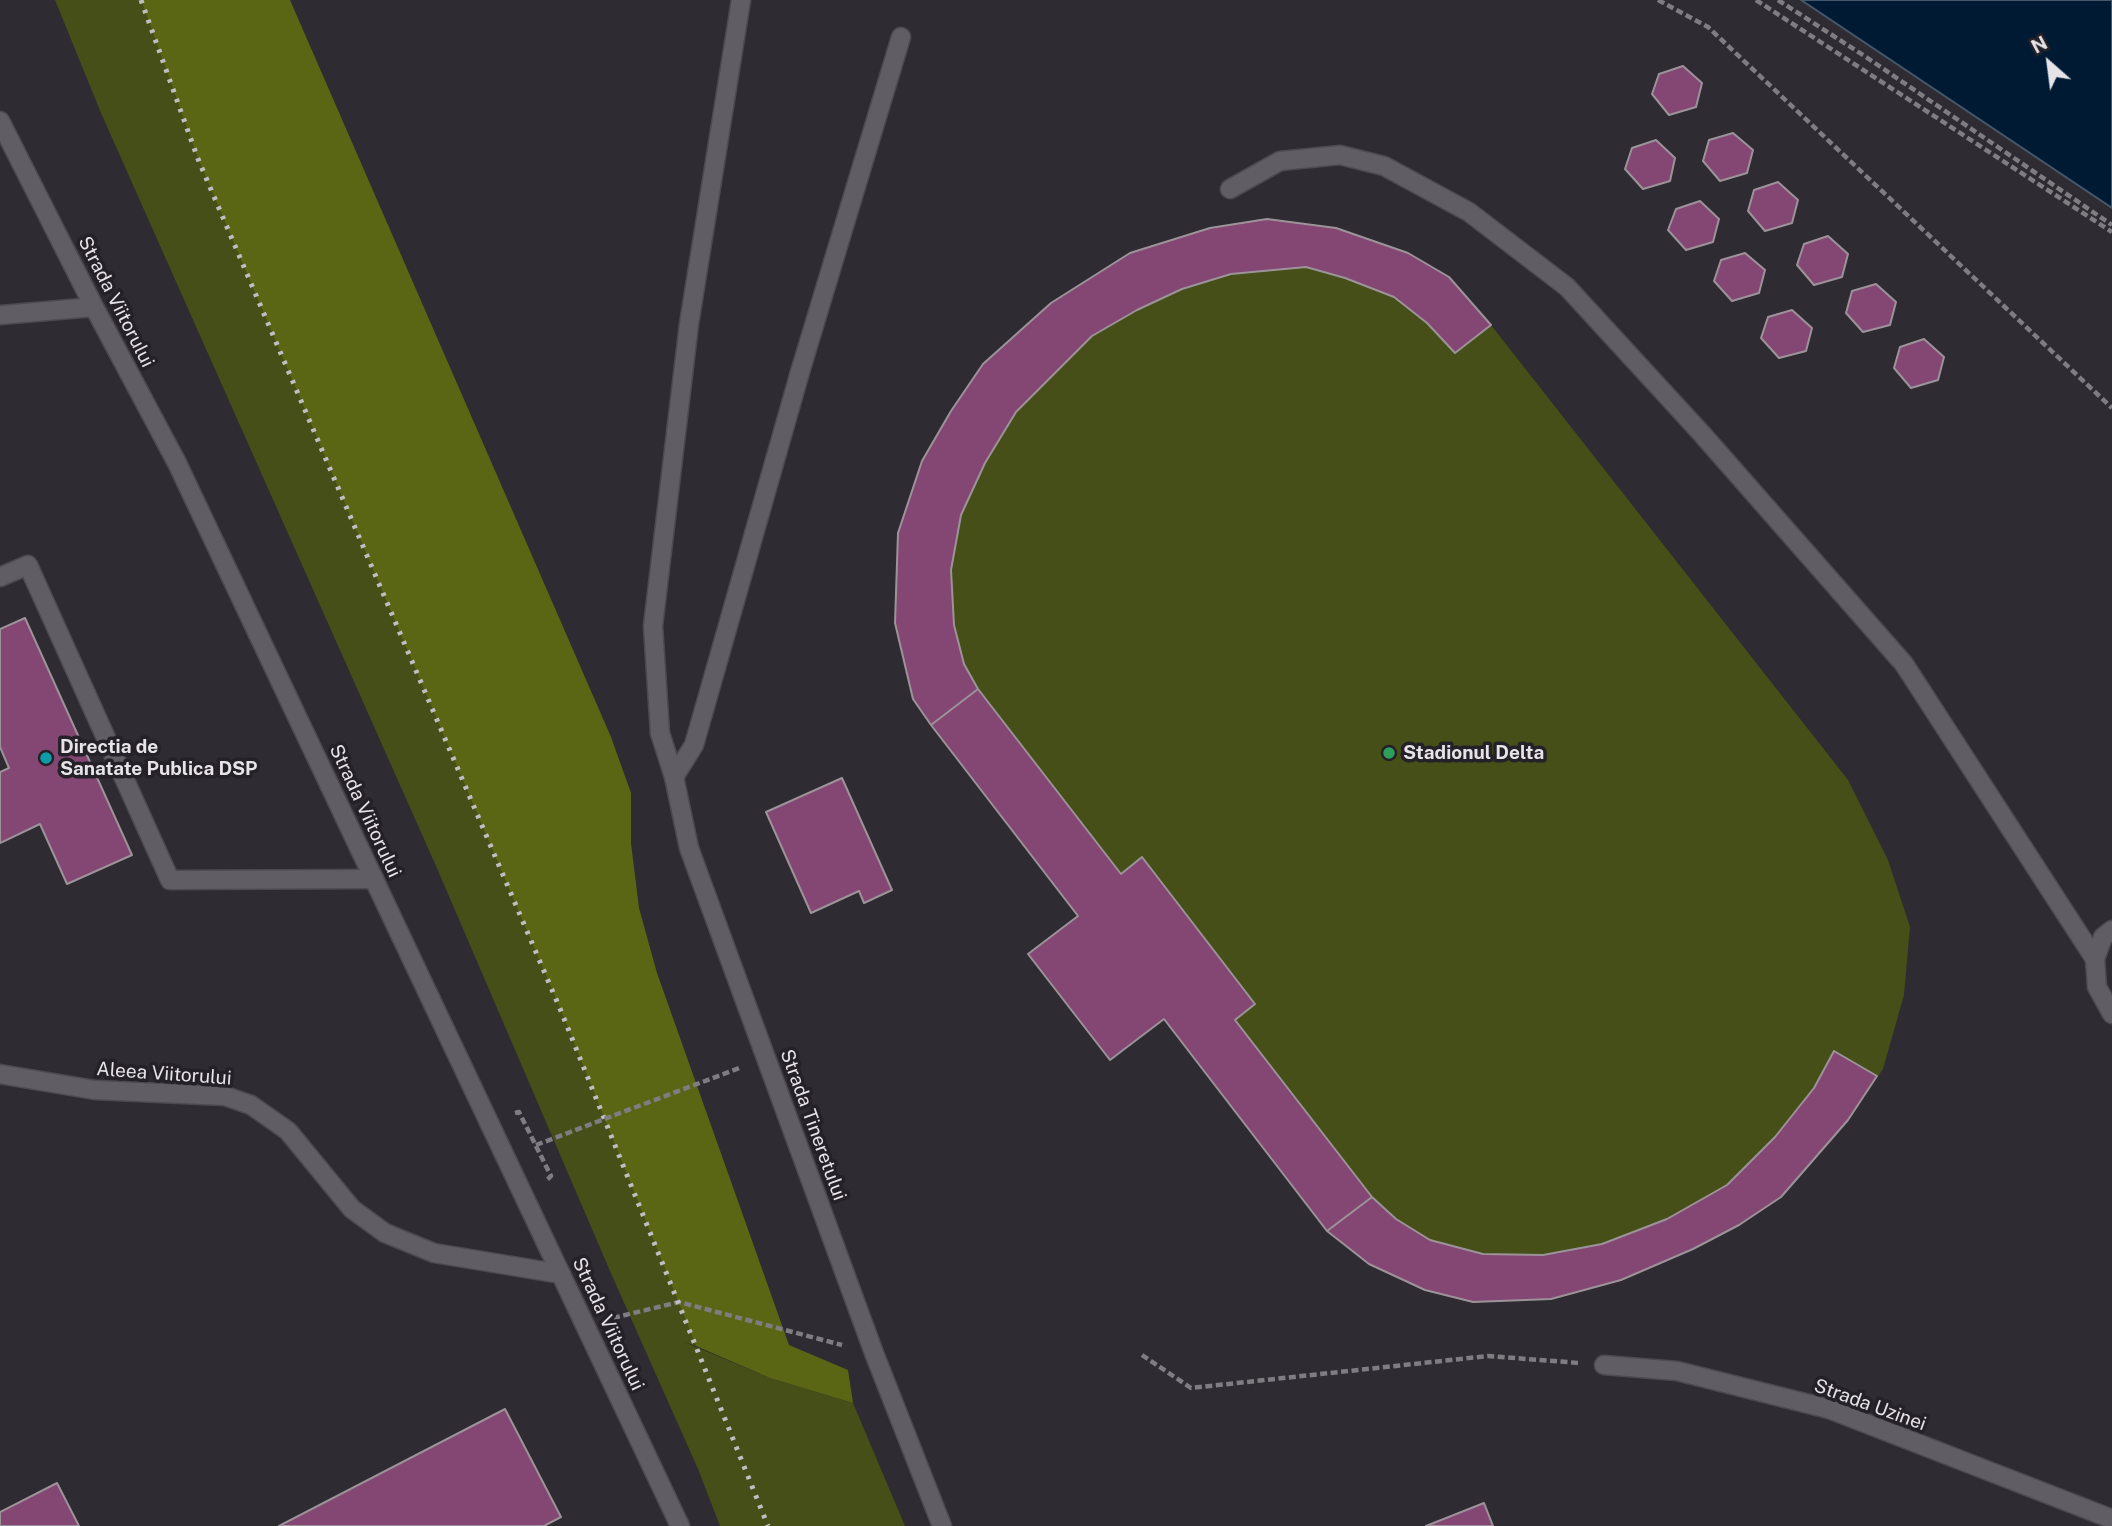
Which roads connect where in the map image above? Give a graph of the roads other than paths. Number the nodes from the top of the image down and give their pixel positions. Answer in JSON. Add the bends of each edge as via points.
{"nodes":[{"id":1,"x":741,"y":0,"type":"edge"},
{"id":2,"x":901,"y":37,"type":"dead end"},
{"id":3,"x":0,"y":121,"type":"edge"},
{"id":4,"x":1230,"y":189,"type":"dead end"},
{"id":5,"x":94,"y":307,"type":"junction"},
{"id":6,"x":0,"y":315,"type":"edge"},
{"id":7,"x":0,"y":577,"type":"edge"},
{"id":8,"x":674,"y":777,"type":"junction"},
{"id":9,"x":374,"y":879,"type":"junction"},
{"id":10,"x":2112,"y":930,"type":"edge"},
{"id":11,"x":2095,"y":960,"type":"junction"},
{"id":12,"x":2112,"y":1014,"type":"edge"},
{"id":13,"x":0,"y":1074,"type":"edge"},
{"id":14,"x":561,"y":1275,"type":"junction"},
{"id":15,"x":1604,"y":1365,"type":"road end"},
{"id":16,"x":2112,"y":1519,"type":"edge"},
{"id":17,"x":680,"y":1526,"type":"edge"},
{"id":18,"x":942,"y":1526,"type":"edge"}],
"edges":[{"from":1,"to":8,"type":"street","name":"Strada Tineretului","via":[[689,324],[653,626],[660,733]]},
{"from":2,"to":8,"type":"street","via":[[694,745]]},
{"from":3,"to":5,"type":"street","name":"Strada Viitorului"},
{"from":4,"to":11,"type":"street","via":[[1280,162],[1340,155],[1384,166],[1469,212],[1567,287],[1904,664]]},
{"from":5,"to":6,"type":"street"},
{"from":5,"to":9,"type":"street","name":"Strada Viitorului","via":[[177,463]]},
{"from":7,"to":9,"type":"street","via":[[28,565],[170,880]]},
{"from":8,"to":18,"type":"street","name":"Strada Tineretului","via":[[689,848]]},
{"from":9,"to":14,"type":"street","name":"Strada Viitorului"},
{"from":10,"to":11,"type":"street","via":[[2103,937]]},
{"from":11,"to":12,"type":"street","via":[[2097,987]]},
{"from":13,"to":14,"type":"street","name":"Aleea Viitorului","via":[[94,1090],[225,1096],[251,1105],[288,1131],[352,1209],[385,1233],[434,1253]]},
{"from":14,"to":17,"type":"street","name":"Strada Viitorului"},
{"from":15,"to":16,"type":"street","name":"Strada Uzinei","via":[[1677,1371],[1829,1409]]}]}
